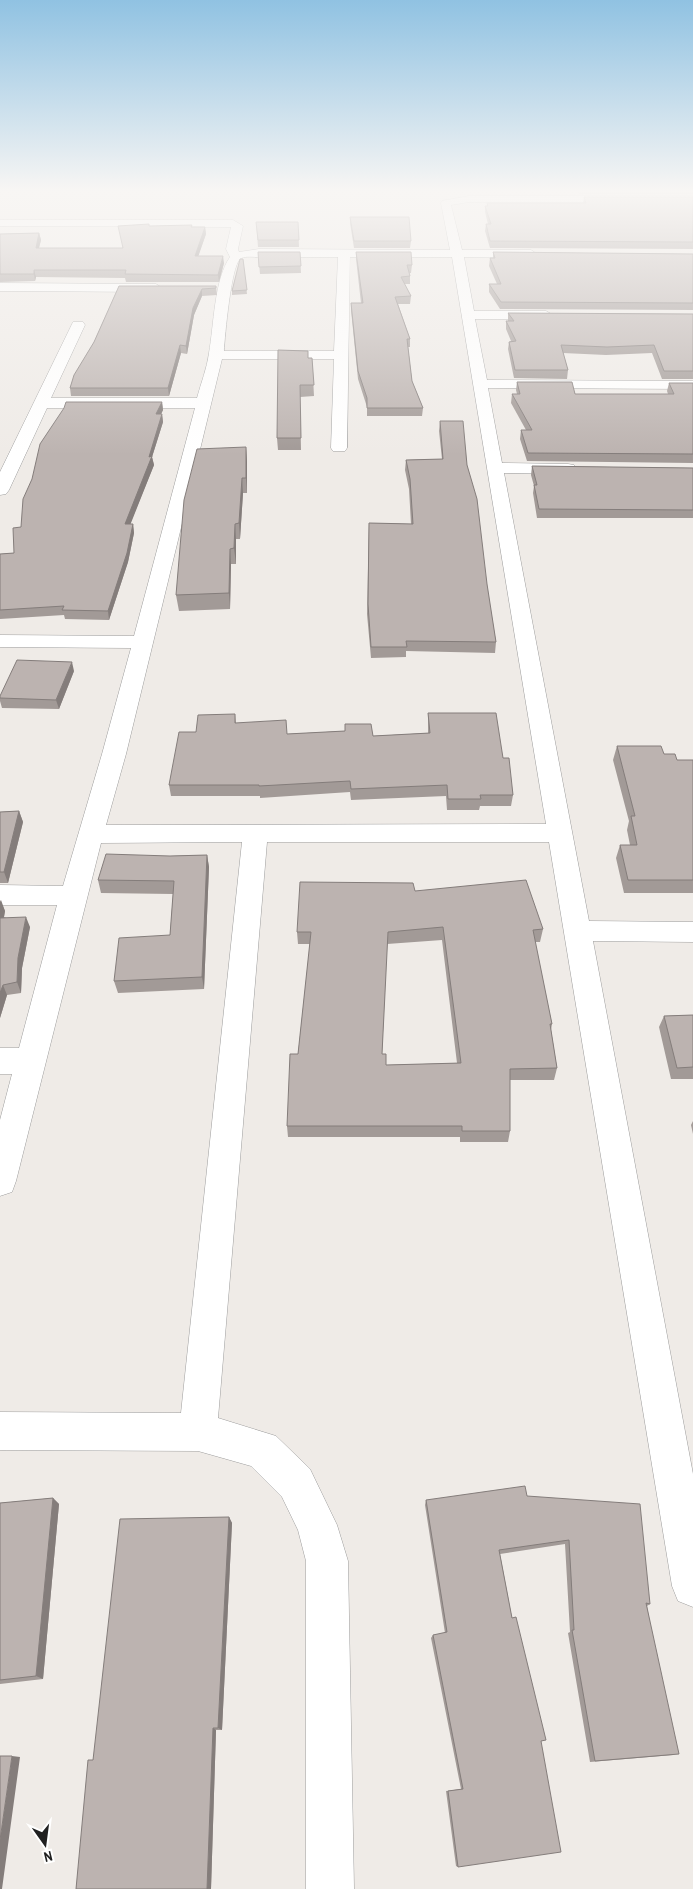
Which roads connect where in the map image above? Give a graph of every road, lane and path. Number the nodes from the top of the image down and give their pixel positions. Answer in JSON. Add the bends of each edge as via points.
{"nodes":[{"id":1,"x":225,"y":279,"type":"edge"},
{"id":2,"x":343,"y":279,"type":"edge"},
{"id":3,"x":462,"y":279,"type":"edge"},
{"id":4,"x":0,"y":288,"type":"edge"},
{"id":5,"x":167,"y":288,"type":"edge"},
{"id":6,"x":468,"y":315,"type":"junction"},
{"id":7,"x":556,"y":316,"type":"edge"},
{"id":8,"x":78,"y":325,"type":"dead end"},
{"id":9,"x":216,"y":355,"type":"junction"},
{"id":10,"x":342,"y":355,"type":"junction"},
{"id":11,"x":480,"y":384,"type":"junction"},
{"id":12,"x":693,"y":385,"type":"edge"},
{"id":13,"x":41,"y":403,"type":"junction"},
{"id":14,"x":203,"y":404,"type":"junction"},
{"id":15,"x":339,"y":448,"type":"dead end"},
{"id":16,"x":495,"y":468,"type":"junction"},
{"id":17,"x":584,"y":469,"type":"edge"},
{"id":18,"x":0,"y":490,"type":"edge"},
{"id":19,"x":0,"y":640,"type":"edge"},
{"id":20,"x":142,"y":642,"type":"junction"},
{"id":21,"x":560,"y":833,"type":"junction"},
{"id":22,"x":92,"y":834,"type":"junction"},
{"id":23,"x":255,"y":834,"type":"junction"},
{"id":24,"x":0,"y":895,"type":"edge"},
{"id":25,"x":73,"y":896,"type":"junction"},
{"id":26,"x":577,"y":930,"type":"junction"},
{"id":27,"x":693,"y":932,"type":"edge"},
{"id":28,"x":0,"y":1061,"type":"edge"},
{"id":29,"x":31,"y":1061,"type":"junction"},
{"id":30,"x":0,"y":1181,"type":"edge"},
{"id":31,"x":0,"y":1431,"type":"edge"},
{"id":32,"x":198,"y":1432,"type":"junction"},
{"id":33,"x":693,"y":1586,"type":"edge"},
{"id":34,"x":330,"y":1889,"type":"edge"}],
"edges":[{"from":1,"to":9,"type":"street","via":[[221,288]]},
{"from":2,"to":10,"type":"street"},
{"from":3,"to":6,"type":"street"},
{"from":4,"to":5,"type":"street"},
{"from":6,"to":7,"type":"street"},
{"from":6,"to":11,"type":"street"},
{"from":8,"to":13,"type":"street"},
{"from":9,"to":10,"type":"street"},
{"from":9,"to":14,"type":"street"},
{"from":10,"to":15,"type":"street"},
{"from":11,"to":12,"type":"street"},
{"from":11,"to":16,"type":"street"},
{"from":13,"to":14,"type":"street"},
{"from":13,"to":18,"type":"street"},
{"from":14,"to":20,"type":"street"},
{"from":16,"to":17,"type":"street"},
{"from":16,"to":21,"type":"street"},
{"from":19,"to":20,"type":"street"},
{"from":20,"to":22,"type":"street"},
{"from":21,"to":23,"type":"street"},
{"from":21,"to":26,"type":"street"},
{"from":22,"to":23,"type":"street"},
{"from":22,"to":25,"type":"street"},
{"from":23,"to":32,"type":"street"},
{"from":24,"to":25,"type":"street"},
{"from":25,"to":29,"type":"street"},
{"from":26,"to":27,"type":"street"},
{"from":26,"to":33,"type":"street"},
{"from":28,"to":29,"type":"street"},
{"from":29,"to":30,"type":"street"},
{"from":31,"to":32,"type":"street"},
{"from":32,"to":34,"type":"street","via":[[262,1450],[296,1483],[320,1534],[327,1561]]}]}
